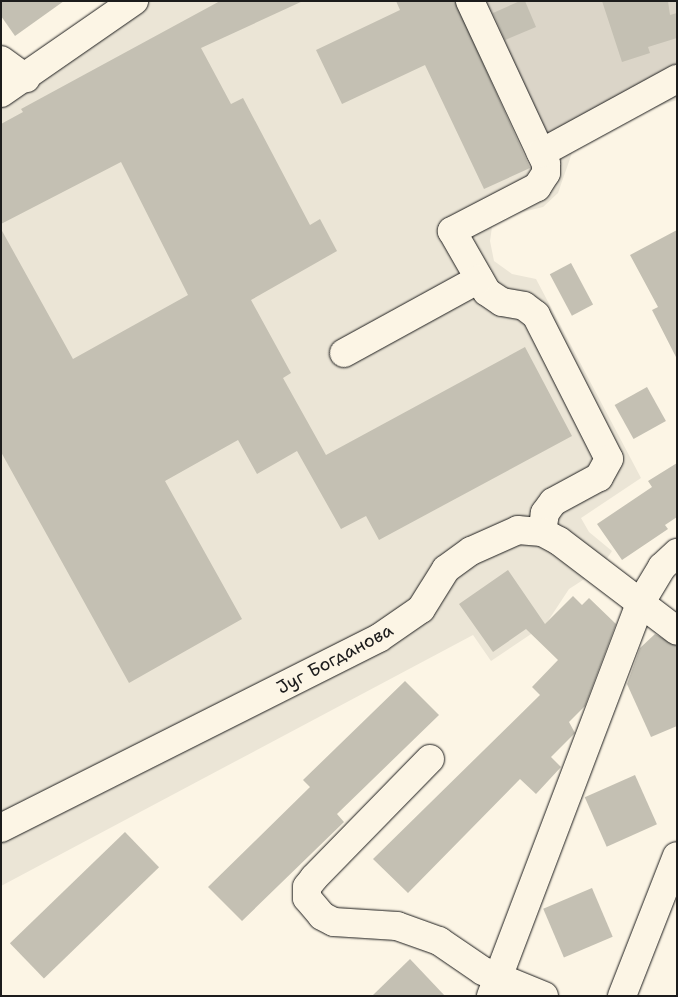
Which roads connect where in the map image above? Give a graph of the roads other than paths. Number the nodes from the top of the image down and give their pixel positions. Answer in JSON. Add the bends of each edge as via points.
{"nodes":[{"id":1,"x":134,"y":1,"type":"edge"},
{"id":2,"x":470,"y":1,"type":"edge"},
{"id":3,"x":1,"y":60,"type":"edge"},
{"id":4,"x":26,"y":78,"type":"junction"},
{"id":5,"x":677,"y":79,"type":"edge"},
{"id":6,"x":1,"y":92,"type":"edge"},
{"id":7,"x":541,"y":153,"type":"junction"},
{"id":8,"x":479,"y":279,"type":"junction"},
{"id":9,"x":344,"y":353,"type":"dead end"},
{"id":10,"x":542,"y":532,"type":"junction"},
{"id":11,"x":677,"y":553,"type":"edge"},
{"id":12,"x":641,"y":602,"type":"junction"},
{"id":13,"x":677,"y":631,"type":"edge"},
{"id":14,"x":430,"y":759,"type":"dead end"},
{"id":15,"x":1,"y":828,"type":"edge"},
{"id":16,"x":677,"y":856,"type":"edge"},
{"id":17,"x":495,"y":986,"type":"edge"},
{"id":18,"x":544,"y":996,"type":"edge"},
{"id":19,"x":622,"y":996,"type":"edge"}],
"edges":[{"from":1,"to":4,"type":"street"},
{"from":2,"to":7,"type":"street"},
{"from":3,"to":4,"type":"street"},
{"from":4,"to":6,"type":"street"},
{"from":5,"to":7,"type":"street"},
{"from":7,"to":8,"type":"street","via":[[546,173],[537,187],[452,231]]},
{"from":8,"to":9,"type":"street"},
{"from":8,"to":10,"type":"street","via":[[494,298],[524,306],[536,315],[609,459],[598,477],[553,502],[545,513]]},
{"from":10,"to":12,"type":"street","name":"Југ Богданова","via":[[600,569]]},
{"from":10,"to":15,"type":"street","name":"Југ Богданова","via":[[518,530],[471,551],[446,569],[420,609],[379,638]]},
{"from":11,"to":12,"type":"street","via":[[662,567]]},
{"from":12,"to":13,"type":"street","name":"Југ Богданова"},
{"from":12,"to":17,"type":"street"},
{"from":14,"to":17,"type":"street","via":[[314,878],[307,887],[308,898],[322,916],[348,924],[397,926],[439,941]]},
{"from":16,"to":19,"type":"street"},
{"from":17,"to":18,"type":"street"}]}
